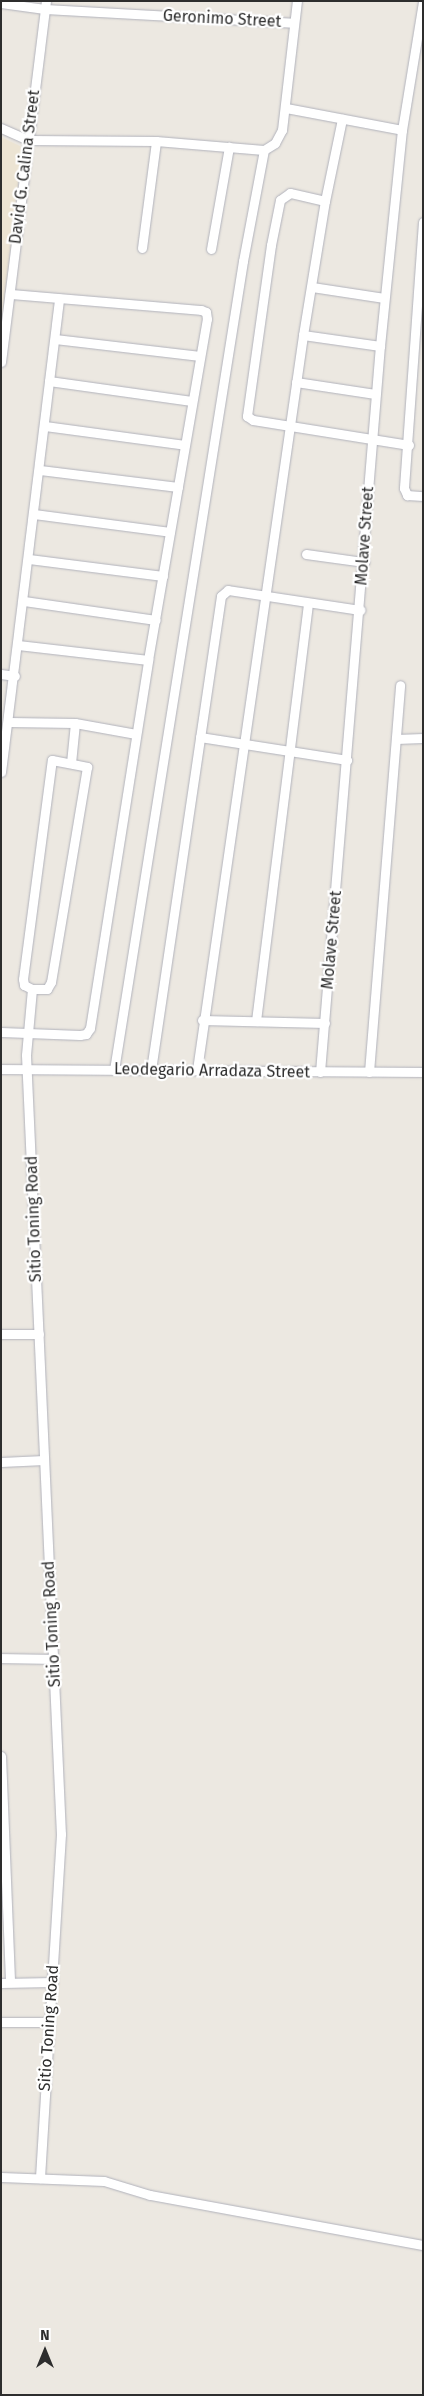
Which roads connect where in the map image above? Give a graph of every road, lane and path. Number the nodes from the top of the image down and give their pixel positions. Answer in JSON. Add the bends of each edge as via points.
{"nodes":[{"id":1,"x":297,"y":1,"type":"edge"},
{"id":2,"x":423,"y":2,"type":"edge"},
{"id":3,"x":1,"y":3,"type":"edge"},
{"id":4,"x":45,"y":5,"type":"edge"},
{"id":5,"x":293,"y":23,"type":"junction"},
{"id":6,"x":286,"y":108,"type":"junction"},
{"id":7,"x":342,"y":119,"type":"junction"},
{"id":8,"x":1,"y":128,"type":"edge"},
{"id":9,"x":402,"y":130,"type":"junction"},
{"id":10,"x":28,"y":140,"type":"junction"},
{"id":11,"x":156,"y":142,"type":"junction"},
{"id":12,"x":229,"y":147,"type":"junction"},
{"id":13,"x":264,"y":150,"type":"junction"},
{"id":14,"x":324,"y":201,"type":"junction"},
{"id":15,"x":423,"y":222,"type":"edge"},
{"id":16,"x":142,"y":248,"type":"dead end"},
{"id":17,"x":211,"y":249,"type":"dead end"},
{"id":18,"x":312,"y":288,"type":"junction"},
{"id":19,"x":10,"y":294,"type":"junction"},
{"id":20,"x":384,"y":298,"type":"junction"},
{"id":21,"x":59,"y":299,"type":"junction"},
{"id":22,"x":303,"y":335,"type":"junction"},
{"id":23,"x":55,"y":339,"type":"junction"},
{"id":24,"x":380,"y":346,"type":"junction"},
{"id":25,"x":200,"y":356,"type":"junction"},
{"id":26,"x":1,"y":362,"type":"edge"},
{"id":27,"x":49,"y":381,"type":"junction"},
{"id":28,"x":296,"y":382,"type":"junction"},
{"id":29,"x":375,"y":394,"type":"junction"},
{"id":30,"x":192,"y":401,"type":"junction"},
{"id":31,"x":44,"y":426,"type":"junction"},
{"id":32,"x":289,"y":426,"type":"junction"},
{"id":33,"x":372,"y":441,"type":"junction"},
{"id":34,"x":185,"y":445,"type":"junction"},
{"id":35,"x":409,"y":445,"type":"junction"},
{"id":36,"x":40,"y":470,"type":"junction"},
{"id":37,"x":178,"y":487,"type":"junction"},
{"id":38,"x":423,"y":496,"type":"edge"},
{"id":39,"x":34,"y":514,"type":"junction"},
{"id":40,"x":170,"y":532,"type":"junction"},
{"id":41,"x":306,"y":554,"type":"dead end"},
{"id":42,"x":29,"y":559,"type":"junction"},
{"id":43,"x":364,"y":562,"type":"junction"},
{"id":44,"x":163,"y":576,"type":"junction"},
{"id":45,"x":265,"y":596,"type":"junction"},
{"id":46,"x":24,"y":601,"type":"junction"},
{"id":47,"x":308,"y":604,"type":"junction"},
{"id":48,"x":360,"y":610,"type":"junction"},
{"id":49,"x":156,"y":620,"type":"junction"},
{"id":50,"x":18,"y":645,"type":"junction"},
{"id":51,"x":148,"y":660,"type":"junction"},
{"id":52,"x":1,"y":674,"type":"edge"},
{"id":53,"x":14,"y":679,"type":"junction"},
{"id":54,"x":1,"y":680,"type":"edge"},
{"id":55,"x":400,"y":685,"type":"dead end"},
{"id":56,"x":9,"y":722,"type":"junction"},
{"id":57,"x":75,"y":723,"type":"junction"},
{"id":58,"x":136,"y":734,"type":"junction"},
{"id":59,"x":200,"y":738,"type":"junction"},
{"id":60,"x":423,"y":738,"type":"edge"},
{"id":61,"x":396,"y":739,"type":"junction"},
{"id":62,"x":243,"y":745,"type":"junction"},
{"id":63,"x":292,"y":752,"type":"junction"},
{"id":64,"x":347,"y":760,"type":"junction"},
{"id":65,"x":72,"y":763,"type":"junction"},
{"id":66,"x":1,"y":772,"type":"edge"},
{"id":67,"x":32,"y":989,"type":"junction"},
{"id":68,"x":202,"y":1020,"type":"junction"},
{"id":69,"x":256,"y":1021,"type":"junction"},
{"id":70,"x":324,"y":1022,"type":"junction"},
{"id":71,"x":1,"y":1032,"type":"edge"},
{"id":72,"x":26,"y":1034,"type":"junction"},
{"id":73,"x":1,"y":1069,"type":"edge"},
{"id":74,"x":28,"y":1069,"type":"junction"},
{"id":75,"x":114,"y":1070,"type":"junction"},
{"id":76,"x":150,"y":1070,"type":"junction"},
{"id":77,"x":197,"y":1070,"type":"junction"},
{"id":78,"x":320,"y":1072,"type":"junction"},
{"id":79,"x":369,"y":1072,"type":"junction"},
{"id":80,"x":423,"y":1072,"type":"edge"},
{"id":81,"x":1,"y":1334,"type":"edge"},
{"id":82,"x":39,"y":1334,"type":"junction"},
{"id":83,"x":44,"y":1460,"type":"junction"},
{"id":84,"x":1,"y":1462,"type":"edge"},
{"id":85,"x":1,"y":1658,"type":"edge"},
{"id":86,"x":53,"y":1659,"type":"junction"},
{"id":87,"x":1,"y":1756,"type":"edge"},
{"id":88,"x":2,"y":1812,"type":"edge"},
{"id":89,"x":3,"y":1848,"type":"edge"},
{"id":90,"x":4,"y":1882,"type":"edge"},
{"id":91,"x":4,"y":1917,"type":"edge"},
{"id":92,"x":5,"y":1943,"type":"edge"},
{"id":93,"x":53,"y":1982,"type":"junction"},
{"id":94,"x":5,"y":1983,"type":"edge"},
{"id":95,"x":1,"y":2022,"type":"edge"},
{"id":96,"x":48,"y":2022,"type":"junction"},
{"id":97,"x":1,"y":2177,"type":"edge"},
{"id":98,"x":40,"y":2178,"type":"junction"},
{"id":99,"x":423,"y":2245,"type":"edge"}],
"edges":[{"from":1,"to":5,"type":"street"},
{"from":2,"to":9,"type":"street","name":"Molave Street"},
{"from":3,"to":4,"type":"street","name":"Geronimo Street"},
{"from":4,"to":5,"type":"street","name":"Geronimo Street"},
{"from":4,"to":10,"type":"street","name":"David G. Calina Street"},
{"from":5,"to":6,"type":"street"},
{"from":6,"to":7,"type":"street"},
{"from":6,"to":13,"type":"street","via":[[279,138]]},
{"from":7,"to":9,"type":"street"},
{"from":7,"to":14,"type":"street"},
{"from":8,"to":10,"type":"street"},
{"from":9,"to":20,"type":"street","name":"Molave Street"},
{"from":10,"to":11,"type":"street"},
{"from":10,"to":19,"type":"street","name":"David G. Calina Street"},
{"from":11,"to":12,"type":"street"},
{"from":11,"to":16,"type":"street"},
{"from":12,"to":13,"type":"street"},
{"from":12,"to":17,"type":"street"},
{"from":13,"to":75,"type":"street"},
{"from":14,"to":18,"type":"street"},
{"from":14,"to":32,"type":"street","via":[[285,194],[280,200],[271,245],[247,412],[253,420]]},
{"from":15,"to":35,"type":"street"},
{"from":18,"to":20,"type":"street"},
{"from":18,"to":22,"type":"street"},
{"from":19,"to":21,"type":"street"},
{"from":19,"to":26,"type":"street","name":"David G. Calina Street"},
{"from":20,"to":24,"type":"street","name":"Molave Street"},
{"from":21,"to":23,"type":"street"},
{"from":21,"to":25,"type":"street","via":[[206,312]]},
{"from":22,"to":24,"type":"street"},
{"from":22,"to":28,"type":"street"},
{"from":23,"to":25,"type":"street"},
{"from":23,"to":27,"type":"street"},
{"from":24,"to":29,"type":"street","name":"Molave Street"},
{"from":25,"to":30,"type":"street"},
{"from":27,"to":30,"type":"street"},
{"from":27,"to":31,"type":"street"},
{"from":28,"to":29,"type":"street"},
{"from":28,"to":32,"type":"street"},
{"from":29,"to":33,"type":"street","name":"Molave Street"},
{"from":30,"to":34,"type":"street"},
{"from":31,"to":34,"type":"street"},
{"from":31,"to":36,"type":"street"},
{"from":32,"to":33,"type":"street"},
{"from":32,"to":45,"type":"street"},
{"from":33,"to":35,"type":"street"},
{"from":33,"to":43,"type":"street","name":"Molave Street"},
{"from":34,"to":37,"type":"street"},
{"from":35,"to":38,"type":"street","via":[[404,491]]},
{"from":36,"to":37,"type":"street"},
{"from":36,"to":39,"type":"street"},
{"from":37,"to":40,"type":"street"},
{"from":39,"to":40,"type":"street"},
{"from":39,"to":42,"type":"street"},
{"from":40,"to":44,"type":"street"},
{"from":41,"to":43,"type":"street"},
{"from":42,"to":44,"type":"street"},
{"from":42,"to":46,"type":"street"},
{"from":43,"to":48,"type":"street","name":"Molave Street"},
{"from":44,"to":49,"type":"street"},
{"from":45,"to":47,"type":"street"},
{"from":45,"to":59,"type":"street","via":[[228,590],[221,596]]},
{"from":45,"to":62,"type":"street"},
{"from":46,"to":49,"type":"street"},
{"from":46,"to":50,"type":"street"},
{"from":47,"to":48,"type":"street"},
{"from":47,"to":63,"type":"street"},
{"from":48,"to":64,"type":"street","name":"Molave Street"},
{"from":49,"to":51,"type":"street"},
{"from":50,"to":51,"type":"street"},
{"from":50,"to":53,"type":"street"},
{"from":51,"to":58,"type":"street"},
{"from":52,"to":53,"type":"street"},
{"from":53,"to":54,"type":"street"},
{"from":53,"to":56,"type":"street"},
{"from":55,"to":61,"type":"street"},
{"from":56,"to":57,"type":"street"},
{"from":56,"to":66,"type":"street"},
{"from":57,"to":58,"type":"street"},
{"from":57,"to":65,"type":"street"},
{"from":58,"to":72,"type":"street","via":[[90,1028],[86,1034],[80,1035]]},
{"from":59,"to":62,"type":"street"},
{"from":59,"to":76,"type":"street"},
{"from":60,"to":61,"type":"street"},
{"from":61,"to":79,"type":"street"},
{"from":62,"to":63,"type":"street"},
{"from":62,"to":68,"type":"street"},
{"from":63,"to":64,"type":"street"},
{"from":63,"to":69,"type":"street"},
{"from":64,"to":70,"type":"street","name":"Molave Street"},
{"from":65,"to":67,"type":"street","via":[[87,767],[58,944],[49,987]]},
{"from":65,"to":67,"type":"street","via":[[52,760],[23,979],[24,985]]},
{"from":67,"to":72,"type":"street","name":"Sitio Toning Road"},
{"from":68,"to":69,"type":"street"},
{"from":68,"to":77,"type":"street"},
{"from":69,"to":70,"type":"street"},
{"from":70,"to":78,"type":"street","name":"Molave Street"},
{"from":71,"to":72,"type":"street"},
{"from":72,"to":74,"type":"street","name":"Sitio Toning Road"},
{"from":73,"to":74,"type":"street","name":"Leodegario Arradaza Street"},
{"from":74,"to":75,"type":"street","name":"Leodegario Arradaza Street"},
{"from":74,"to":82,"type":"street","name":"Sitio Toning Road"},
{"from":75,"to":76,"type":"street","name":"Leodegario Arradaza Street"},
{"from":76,"to":77,"type":"street","name":"Leodegario Arradaza Street"},
{"from":77,"to":78,"type":"street","name":"Leodegario Arradaza Street"},
{"from":78,"to":79,"type":"street","name":"Leodegario Arradaza Street"},
{"from":79,"to":80,"type":"street","name":"Leodegario Arradaza Street"},
{"from":81,"to":82,"type":"street"},
{"from":82,"to":83,"type":"street","name":"Sitio Toning Road"},
{"from":83,"to":84,"type":"street"},
{"from":83,"to":86,"type":"street","name":"Sitio Toning Road"},
{"from":85,"to":86,"type":"street"},
{"from":86,"to":93,"type":"street","name":"Sitio Toning Road","via":[[61,1834]]},
{"from":87,"to":88,"type":"street"},
{"from":88,"to":89,"type":"street"},
{"from":89,"to":90,"type":"street"},
{"from":90,"to":91,"type":"street"},
{"from":91,"to":92,"type":"street"},
{"from":92,"to":94,"type":"street"},
{"from":93,"to":94,"type":"street"},
{"from":93,"to":96,"type":"street","name":"Sitio Toning Road"},
{"from":95,"to":96,"type":"street"},
{"from":96,"to":98,"type":"street","name":"Sitio Toning Road"},
{"from":97,"to":98,"type":"street"},
{"from":98,"to":99,"type":"street","via":[[104,2181],[150,2195]]}]}
